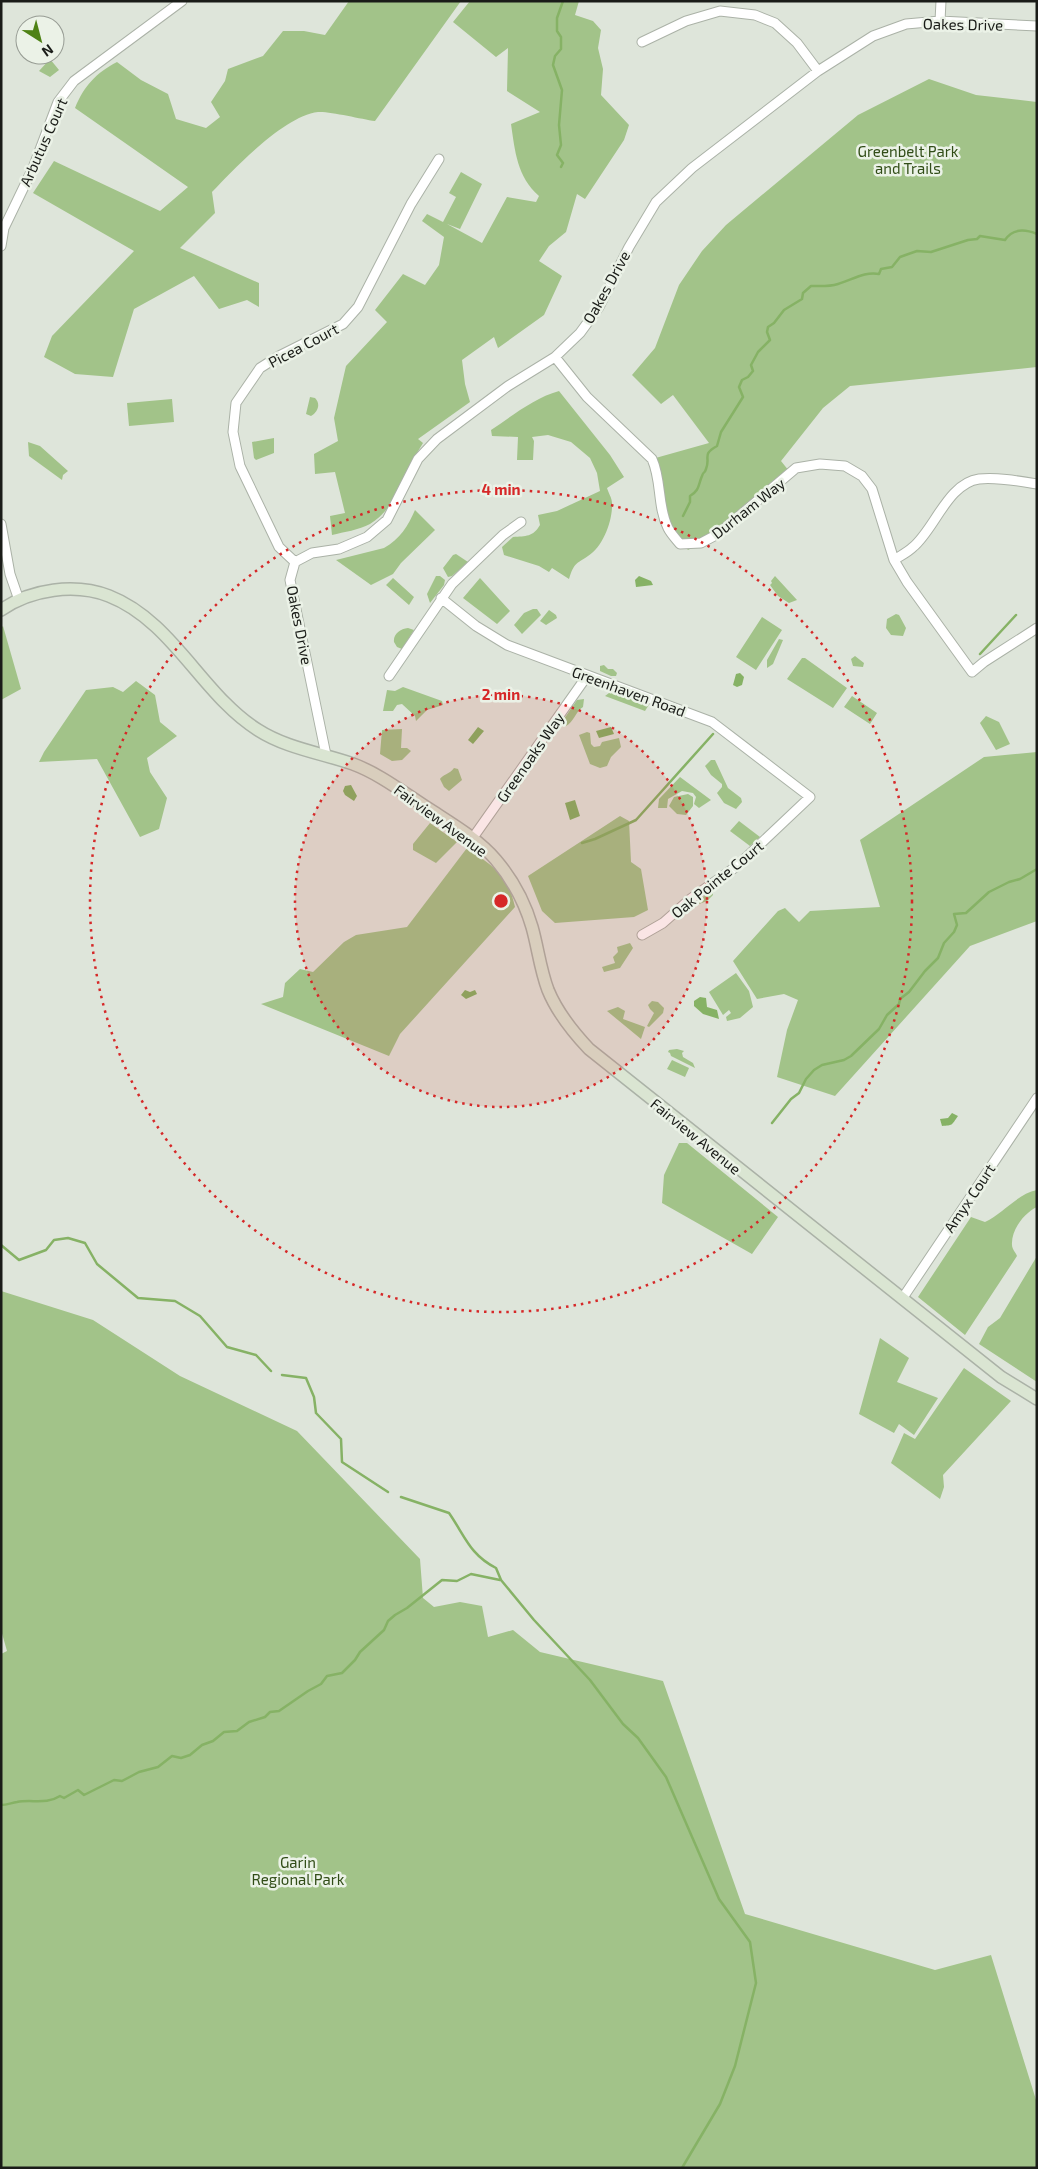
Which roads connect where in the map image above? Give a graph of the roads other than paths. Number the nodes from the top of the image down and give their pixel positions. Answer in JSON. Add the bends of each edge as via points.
{"nodes":[{"id":1,"x":182,"y":1,"type":"edge"},
{"id":2,"x":941,"y":1,"type":"edge"},
{"id":3,"x":940,"y":21,"type":"junction"},
{"id":4,"x":1037,"y":26,"type":"edge"},
{"id":5,"x":642,"y":42,"type":"dead end"},
{"id":6,"x":818,"y":71,"type":"junction"},
{"id":7,"x":438,"y":159,"type":"dead end"},
{"id":8,"x":2,"y":227,"type":"edge"},
{"id":9,"x":1,"y":246,"type":"edge"},
{"id":10,"x":555,"y":357,"type":"junction"},
{"id":11,"x":1037,"y":484,"type":"edge"},
{"id":12,"x":521,"y":522,"type":"dead end"},
{"id":13,"x":1,"y":524,"type":"edge"},
{"id":14,"x":894,"y":560,"type":"junction"},
{"id":15,"x":295,"y":562,"type":"junction"},
{"id":16,"x":441,"y":598,"type":"junction"},
{"id":17,"x":19,"y":600,"type":"junction"},
{"id":18,"x":1,"y":610,"type":"edge"},
{"id":19,"x":1037,"y":628,"type":"edge"},
{"id":20,"x":389,"y":676,"type":"dead end"},
{"id":21,"x":586,"y":676,"type":"junction"},
{"id":22,"x":326,"y":755,"type":"junction"},
{"id":23,"x":810,"y":797,"type":"joint"},
{"id":24,"x":472,"y":839,"type":"junction"},
{"id":25,"x":642,"y":935,"type":"dead end"},
{"id":26,"x":1037,"y":1098,"type":"edge"},
{"id":27,"x":902,"y":1299,"type":"junction"},
{"id":28,"x":1037,"y":1399,"type":"edge"}],
"edges":[{"from":1,"to":8,"type":"street","name":"Arbutus Court","via":[[74,81],[58,102],[33,168]]},
{"from":2,"to":3,"type":"street"},
{"from":3,"to":4,"type":"street","name":"Oakes Drive"},
{"from":3,"to":6,"type":"street","name":"Oakes Drive","via":[[906,24],[873,36]]},
{"from":5,"to":6,"type":"street","via":[[686,21],[720,11],[755,15],[775,23],[797,43]]},
{"from":6,"to":10,"type":"street","name":"Oakes Drive","via":[[692,168],[656,202],[599,307],[580,333]]},
{"from":7,"to":15,"type":"street","name":"Picea Court","via":[[410,204],[358,307],[343,324],[260,368],[236,403],[234,432],[240,466],[279,547]]},
{"from":8,"to":9,"type":"street","name":"Arbutus Court"},
{"from":10,"to":14,"type":"street","name":"Durham Way","via":[[587,397],[652,459],[658,472],[663,514],[668,529],[680,544],[701,543],[718,534],[796,468],[820,464],[845,466],[862,476],[872,489]]},
{"from":10,"to":15,"type":"street","name":"Oakes Drive","via":[[508,386],[437,439],[418,459],[387,520],[367,537],[339,549],[312,553]]},
{"from":11,"to":14,"type":"street","via":[[978,479],[968,483],[952,496],[914,547]]},
{"from":12,"to":16,"type":"street","via":[[503,535]]},
{"from":13,"to":17,"type":"street","via":[[10,574]]},
{"from":14,"to":19,"type":"street","name":"Durham Way","via":[[972,672]]},
{"from":15,"to":22,"type":"street","name":"Oakes Drive","via":[[290,580]]},
{"from":16,"to":20,"type":"street"},
{"from":16,"to":21,"type":"street","name":"Greenhaven Road","via":[[507,646]]},
{"from":17,"to":18,"type":"main road","name":"Fairview Avenue"},
{"from":17,"to":22,"type":"main road","name":"Fairview Avenue","via":[[46,591],[64,590],[95,593],[122,602],[151,622],[245,721],[270,737]]},
{"from":21,"to":23,"type":"street","name":"Greenhaven Road","via":[[712,722]]},
{"from":21,"to":24,"type":"street","name":"Greenoaks Way"},
{"from":22,"to":24,"type":"main road","name":"Fairview Avenue","via":[[380,776]]},
{"from":23,"to":25,"type":"street","name":"Oak Pointe Court","via":[[738,866],[689,900],[664,923]]},
{"from":24,"to":27,"type":"main road","name":"Fairview Avenue","via":[[495,859],[523,902],[548,991],[575,1035],[672,1117]]},
{"from":26,"to":27,"type":"street","name":"Amyx Court"},
{"from":27,"to":28,"type":"main road","name":"Fairview Avenue","via":[[1001,1377]]}]}
